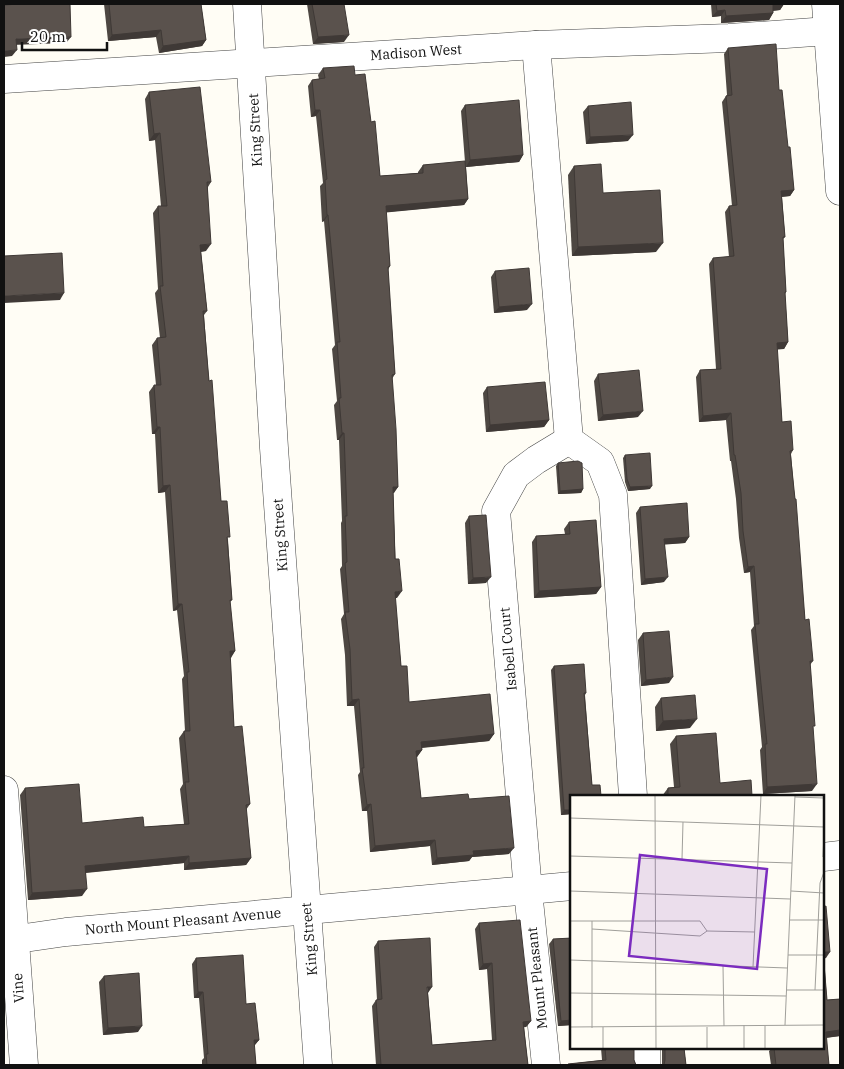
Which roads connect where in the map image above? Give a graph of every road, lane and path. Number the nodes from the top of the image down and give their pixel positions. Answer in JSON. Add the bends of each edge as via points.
{"nodes":[{"id":1,"x":248,"y":4,"type":"edge"},
{"id":2,"x":826,"y":4,"type":"edge"},
{"id":3,"x":828,"y":31,"type":"junction"},
{"id":4,"x":536,"y":45,"type":"junction"},
{"id":5,"x":251,"y":63,"type":"junction"},
{"id":6,"x":4,"y":79,"type":"edge"},
{"id":7,"x":840,"y":191,"type":"edge"},
{"id":8,"x":568,"y":440,"type":"junction"},
{"id":9,"x":4,"y":790,"type":"edge"},
{"id":10,"x":633,"y":795,"type":"edge"},
{"id":11,"x":840,"y":855,"type":"edge"},
{"id":12,"x":824,"y":857,"type":"edge"},
{"id":13,"x":570,"y":886,"type":"edge"},
{"id":14,"x":528,"y":891,"type":"junction"},
{"id":15,"x":306,"y":910,"type":"junction"},
{"id":16,"x":9,"y":940,"type":"edge"},
{"id":17,"x":646,"y":1049,"type":"edge"},
{"id":18,"x":24,"y":1065,"type":"edge"},
{"id":19,"x":318,"y":1065,"type":"edge"},
{"id":20,"x":546,"y":1065,"type":"edge"},
{"id":21,"x":646,"y":1065,"type":"edge"}],
"edges":[{"from":1,"to":5,"type":"street","name":"King Street"},
{"from":2,"to":3,"type":"street"},
{"from":3,"to":4,"type":"street","name":"Madison West"},
{"from":3,"to":7,"type":"street"},
{"from":4,"to":5,"type":"street","name":"Madison West"},
{"from":4,"to":8,"type":"street"},
{"from":5,"to":6,"type":"street","name":"Madison West"},
{"from":5,"to":15,"type":"street","name":"King Street"},
{"from":8,"to":10,"type":"street","via":[[600,462],[613,496]]},
{"from":8,"to":14,"type":"street","name":"Isabell Court","via":[[516,475],[496,511]]},
{"from":9,"to":16,"type":"street","name":"Vine"},
{"from":11,"to":12,"type":"street"},
{"from":13,"to":14,"type":"street","name":"North Mount Pleasant Avenue"},
{"from":14,"to":15,"type":"street","name":"North Mount Pleasant Avenue"},
{"from":14,"to":20,"type":"street","name":"Mount Pleasant"},
{"from":15,"to":16,"type":"street","name":"North Mount Pleasant Avenue"},
{"from":15,"to":19,"type":"street","name":"King Street"},
{"from":16,"to":18,"type":"street","name":"Vine"},
{"from":17,"to":21,"type":"street"}]}
